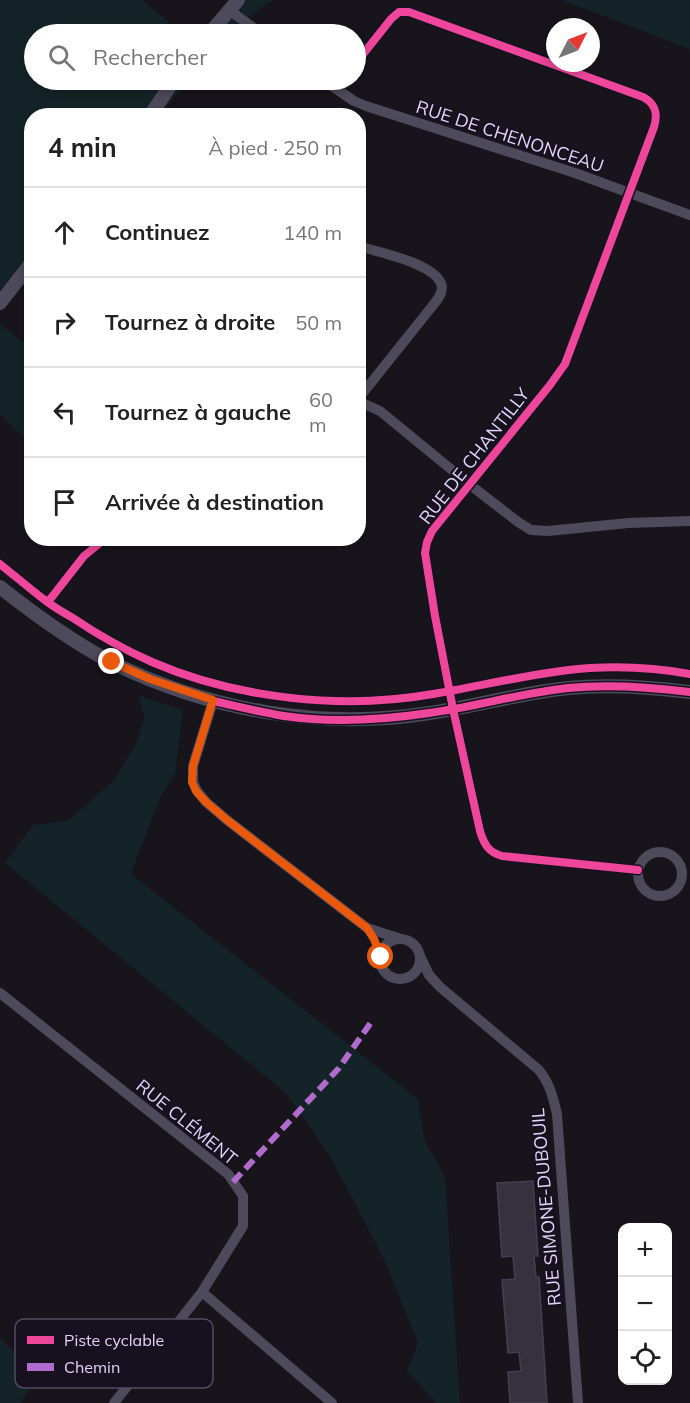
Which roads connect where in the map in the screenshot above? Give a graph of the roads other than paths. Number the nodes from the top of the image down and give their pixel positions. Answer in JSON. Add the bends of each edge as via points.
{"nodes":[{"id":1,"x":234,"y":5,"type":"edge"},
{"id":2,"x":218,"y":24,"type":"edge"},
{"id":3,"x":252,"y":24,"type":"edge"},
{"id":4,"x":366,"y":50,"type":"edge"},
{"id":5,"x":167,"y":90,"type":"edge"},
{"id":6,"x":344,"y":90,"type":"edge"},
{"id":7,"x":155,"y":108,"type":"edge"},
{"id":8,"x":630,"y":194,"type":"junction"},
{"id":9,"x":690,"y":215,"type":"edge"},
{"id":10,"x":366,"y":248,"type":"edge"},
{"id":11,"x":24,"y":272,"type":"edge"},
{"id":12,"x":0,"y":303,"type":"edge"},
{"id":13,"x":366,"y":390,"type":"edge"},
{"id":14,"x":366,"y":404,"type":"edge"},
{"id":15,"x":469,"y":484,"type":"junction"},
{"id":16,"x":690,"y":521,"type":"edge"},
{"id":17,"x":0,"y":587,"type":"edge"},
{"id":18,"x":690,"y":692,"type":"edge"},
{"id":19,"x":213,"y":700,"type":"junction"},
{"id":20,"x":453,"y":709,"type":"junction"},
{"id":21,"x":638,"y":870,"type":"junction"},
{"id":22,"x":367,"y":928,"type":"junction"},
{"id":23,"x":401,"y":939,"type":"junction"},
{"id":24,"x":420,"y":956,"type":"junction"},
{"id":25,"x":381,"y":957,"type":"junction"},
{"id":26,"x":408,"y":977,"type":"junction"},
{"id":27,"x":440,"y":987,"type":"junction"},
{"id":28,"x":0,"y":993,"type":"edge"},
{"id":29,"x":202,"y":1292,"type":"junction"},
{"id":30,"x":181,"y":1319,"type":"edge"},
{"id":31,"x":126,"y":1388,"type":"edge"},
{"id":32,"x":114,"y":1403,"type":"edge"},
{"id":33,"x":333,"y":1403,"type":"edge"},
{"id":34,"x":578,"y":1403,"type":"edge"}],
"edges":[{"from":1,"to":2,"type":"street"},
{"from":1,"to":3,"type":"street"},
{"from":4,"to":8,"type":"street","name":"RUE DE CHANTILLY","via":[[391,19],[399,12],[409,12],[643,97],[654,106],[656,118]]},
{"from":5,"to":7,"type":"street"},
{"from":6,"to":8,"type":"street","name":"RUE DE CHENONCEAU","via":[[354,101],[366,106]]},
{"from":8,"to":9,"type":"street","name":"RUE DE CHENONCEAU"},
{"from":8,"to":15,"type":"street","name":"RUE DE CHANTILLY","via":[[565,364]]},
{"from":10,"to":13,"type":"street","via":[[434,273],[442,290]]},
{"from":11,"to":12,"type":"street"},
{"from":14,"to":15,"type":"street","via":[[380,411]]},
{"from":15,"to":16,"type":"street","via":[[531,530]]},
{"from":15,"to":20,"type":"street","name":"RUE DE CHANTILLY","via":[[432,531],[426,553]]},
{"from":17,"to":19,"type":"street","via":[[44,621],[112,662]]},
{"from":18,"to":20,"type":"street","via":[[623,686],[569,688]]},
{"from":19,"to":20,"type":"street","via":[[284,716],[323,719],[390,717]]},
{"from":19,"to":22,"type":"street","name":"RUE SIMONE-DUBOUIL","via":[[193,766],[196,791],[227,820]]},
{"from":20,"to":21,"type":"street","name":"RUE DE CHANTILLY","via":[[480,831],[489,849],[502,856]]},
{"from":21,"to":21,"type":"street","via":[[644,890],[657,895],[671,892],[682,875],[674,857],[662,852],[649,854]]},
{"from":22,"to":23,"type":"street","name":"RUE SIMONE-DUBOUIL"},
{"from":22,"to":25,"type":"street","name":"RUE SIMONE-DUBOUIL"},
{"from":23,"to":24,"type":"street","name":"RUE SIMONE-DUBOUIL","via":[[413,944]]},
{"from":23,"to":25,"type":"street","via":[[388,944]]},
{"from":24,"to":26,"type":"street","via":[[419,965]]},
{"from":24,"to":27,"type":"street","name":"RUE SIMONE-DUBOUIL"},
{"from":25,"to":26,"type":"street","name":"RUE SIMONE-DUBOUIL","via":[[383,968],[391,976]]},
{"from":26,"to":27,"type":"street","name":"RUE SIMONE-DUBOUIL","via":[[427,979]]},
{"from":27,"to":34,"type":"street","name":"RUE SIMONE-DUBOUIL","via":[[539,1070],[552,1090]]},
{"from":28,"to":29,"type":"street","name":"RUE CLÉMENT","via":[[228,1174],[243,1196],[243,1226]]},
{"from":29,"to":30,"type":"street","name":"RUE CLÉMENT"},
{"from":29,"to":33,"type":"street"},
{"from":31,"to":32,"type":"street","name":"RUE CLÉMENT"}]}
